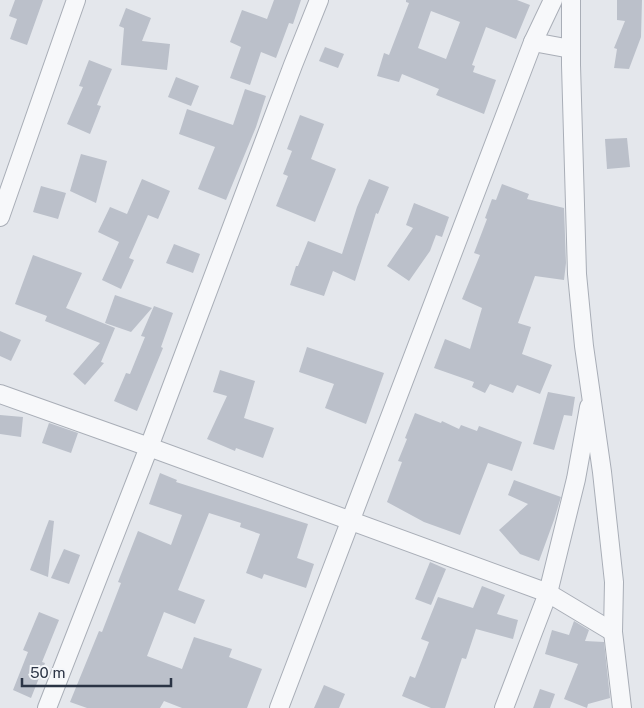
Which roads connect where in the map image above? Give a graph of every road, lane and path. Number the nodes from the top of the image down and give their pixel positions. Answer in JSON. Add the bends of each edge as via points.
{"nodes":[{"id":1,"x":76,"y":0,"type":"edge"},
{"id":2,"x":319,"y":0,"type":"edge"},
{"id":3,"x":553,"y":0,"type":"edge"},
{"id":4,"x":571,"y":0,"type":"edge"},
{"id":5,"x":533,"y":42,"type":"junction"},
{"id":6,"x":571,"y":49,"type":"junction"},
{"id":7,"x":0,"y":217,"type":"edge"},
{"id":8,"x":591,"y":392,"type":"junction"},
{"id":9,"x":0,"y":394,"type":"edge"},
{"id":10,"x":149,"y":447,"type":"junction"},
{"id":11,"x":350,"y":521,"type":"junction"},
{"id":12,"x":548,"y":593,"type":"junction"},
{"id":13,"x":613,"y":632,"type":"junction"},
{"id":14,"x":47,"y":708,"type":"edge"},
{"id":15,"x":279,"y":708,"type":"edge"},
{"id":16,"x":504,"y":708,"type":"edge"},
{"id":17,"x":622,"y":708,"type":"edge"}],
"edges":[{"from":1,"to":7,"type":"street"},
{"from":2,"to":10,"type":"street"},
{"from":3,"to":5,"type":"street"},
{"from":4,"to":6,"type":"street"},
{"from":5,"to":6,"type":"street"},
{"from":5,"to":11,"type":"street"},
{"from":6,"to":8,"type":"street","via":[[577,274]]},
{"from":8,"to":12,"type":"street","via":[[576,479]]},
{"from":8,"to":13,"type":"street","via":[[614,582]]},
{"from":9,"to":10,"type":"street"},
{"from":10,"to":11,"type":"street"},
{"from":10,"to":14,"type":"street"},
{"from":11,"to":12,"type":"street"},
{"from":11,"to":15,"type":"street"},
{"from":12,"to":13,"type":"street"},
{"from":12,"to":16,"type":"street"},
{"from":13,"to":17,"type":"street"}]}
